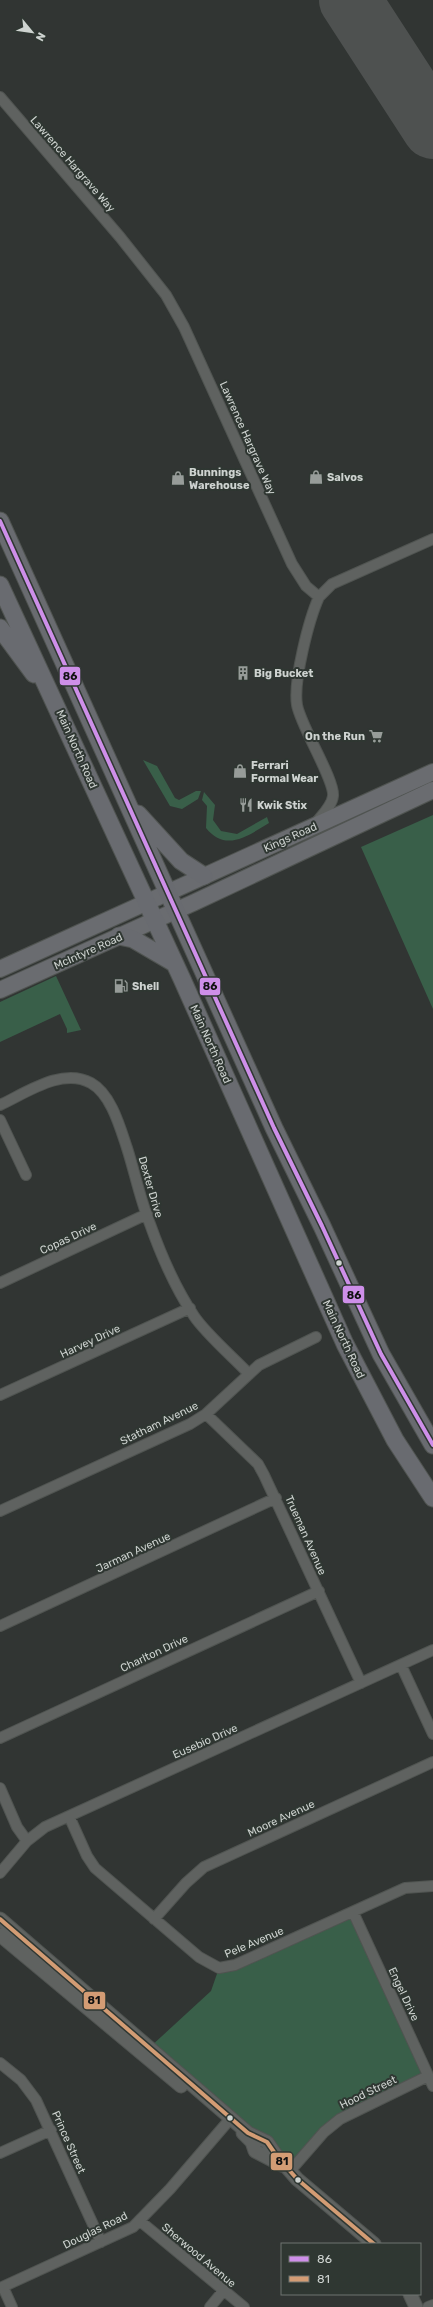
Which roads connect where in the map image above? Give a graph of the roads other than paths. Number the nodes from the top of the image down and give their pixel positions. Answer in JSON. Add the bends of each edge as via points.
{"nodes":[{"id":1,"x":0,"y":97,"type":"edge"},
{"id":2,"x":0,"y":521,"type":"edge"},
{"id":3,"x":433,"y":539,"type":"edge"},
{"id":4,"x":0,"y":585,"type":"edge"},
{"id":5,"x":319,"y":597,"type":"junction"},
{"id":6,"x":0,"y":628,"type":"edge"},
{"id":7,"x":54,"y":699,"type":"junction"},
{"id":8,"x":433,"y":772,"type":"edge"},
{"id":9,"x":433,"y":790,"type":"edge"},
{"id":10,"x":129,"y":805,"type":"junction"},
{"id":11,"x":312,"y":827,"type":"junction"},
{"id":12,"x":204,"y":876,"type":"junction"},
{"id":13,"x":167,"y":892,"type":"junction"},
{"id":14,"x":146,"y":902,"type":"junction"},
{"id":15,"x":175,"y":910,"type":"junction"},
{"id":16,"x":155,"y":920,"type":"junction"},
{"id":17,"x":119,"y":936,"type":"junction"},
{"id":18,"x":174,"y":963,"type":"junction"},
{"id":19,"x":0,"y":969,"type":"edge"},
{"id":20,"x":5,"y":987,"type":"edge"},
{"id":21,"x":0,"y":1105,"type":"edge"},
{"id":22,"x":0,"y":1120,"type":"edge"},
{"id":23,"x":26,"y":1175,"type":"dead end"},
{"id":24,"x":147,"y":1214,"type":"junction"},
{"id":25,"x":0,"y":1283,"type":"edge"},
{"id":26,"x":190,"y":1308,"type":"junction"},
{"id":27,"x":316,"y":1337,"type":"dead end"},
{"id":28,"x":249,"y":1374,"type":"junction"},
{"id":29,"x":0,"y":1395,"type":"edge"},
{"id":30,"x":206,"y":1414,"type":"junction"},
{"id":31,"x":433,"y":1445,"type":"edge"},
{"id":32,"x":276,"y":1498,"type":"junction"},
{"id":33,"x":433,"y":1498,"type":"edge"},
{"id":34,"x":0,"y":1511,"type":"edge"},
{"id":35,"x":318,"y":1591,"type":"junction"},
{"id":36,"x":0,"y":1626,"type":"edge"},
{"id":37,"x":433,"y":1650,"type":"edge"},
{"id":38,"x":401,"y":1665,"type":"junction"},
{"id":39,"x":361,"y":1683,"type":"junction"},
{"id":40,"x":433,"y":1734,"type":"edge"},
{"id":41,"x":0,"y":1738,"type":"edge"},
{"id":42,"x":433,"y":1762,"type":"edge"},
{"id":43,"x":0,"y":1788,"type":"edge"},
{"id":44,"x":69,"y":1816,"type":"junction"},
{"id":45,"x":27,"y":1842,"type":"junction"},
{"id":46,"x":0,"y":1873,"type":"edge"},
{"id":47,"x":433,"y":1886,"type":"edge"},
{"id":48,"x":353,"y":1912,"type":"junction"},
{"id":49,"x":0,"y":1919,"type":"edge"},
{"id":50,"x":154,"y":1919,"type":"junction"},
{"id":51,"x":0,"y":1935,"type":"edge"},
{"id":52,"x":0,"y":2063,"type":"edge"},
{"id":53,"x":428,"y":2076,"type":"junction"},
{"id":54,"x":433,"y":2086,"type":"edge"},
{"id":55,"x":229,"y":2120,"type":"junction"},
{"id":56,"x":51,"y":2130,"type":"junction"},
{"id":57,"x":0,"y":2153,"type":"edge"},
{"id":58,"x":290,"y":2171,"type":"junction"},
{"id":59,"x":140,"y":2221,"type":"junction"},
{"id":60,"x":101,"y":2242,"type":"junction"},
{"id":61,"x":373,"y":2243,"type":"edge"},
{"id":62,"x":2,"y":2288,"type":"edge"},
{"id":63,"x":224,"y":2290,"type":"junction"},
{"id":64,"x":410,"y":2295,"type":"edge"},
{"id":65,"x":433,"y":2305,"type":"edge"},
{"id":66,"x":12,"y":2307,"type":"edge"},
{"id":67,"x":210,"y":2307,"type":"edge"},
{"id":68,"x":244,"y":2307,"type":"edge"},
{"id":69,"x":416,"y":2307,"type":"edge"},
{"id":70,"x":428,"y":2307,"type":"edge"}],
"edges":[{"from":1,"to":5,"type":"street","name":"Lawrence Hargrave Way","via":[[166,295],[184,327],[292,564],[306,586]]},
{"from":2,"to":10,"type":"highway","name":"Main North Road"},
{"from":3,"to":5,"type":"street","via":[[332,584]]},
{"from":4,"to":7,"type":"highway","name":"Main North Road"},
{"from":5,"to":11,"type":"street","via":[[302,659],[297,704],[317,755],[332,784],[333,796],[329,806]]},
{"from":6,"to":7,"type":"highway"},
{"from":7,"to":14,"type":"highway","name":"Main North Road"},
{"from":8,"to":11,"type":"main road","name":"Kings Road"},
{"from":9,"to":15,"type":"main road","name":"Kings Road"},
{"from":10,"to":12,"type":"highway","via":[[181,860]]},
{"from":10,"to":13,"type":"highway","name":"Main North Road"},
{"from":11,"to":12,"type":"main road","name":"Kings Road"},
{"from":12,"to":13,"type":"main road","name":"Kings Road"},
{"from":13,"to":14,"type":"main road","name":"Kings Road"},
{"from":13,"to":15,"type":"highway","name":"Main North Road"},
{"from":14,"to":16,"type":"highway","name":"Main North Road"},
{"from":14,"to":19,"type":"main road","name":"McIntyre Road"},
{"from":15,"to":16,"type":"main road","name":"McIntyre Road"},
{"from":15,"to":31,"type":"highway","name":"Main North Road","via":[[381,1354]]},
{"from":16,"to":17,"type":"main road","name":"McIntyre Road"},
{"from":16,"to":18,"type":"highway","name":"Main North Road"},
{"from":17,"to":18,"type":"highway","via":[[133,939]]},
{"from":17,"to":20,"type":"main road","name":"McIntyre Road"},
{"from":18,"to":33,"type":"highway","name":"Main North Road","via":[[345,1344],[395,1440]]},
{"from":21,"to":24,"type":"street","name":"Dexter Drive","via":[[66,1078],[83,1080],[98,1088],[108,1100],[126,1142]]},
{"from":22,"to":23,"type":"street"},
{"from":24,"to":25,"type":"street","name":"Copas Drive"},
{"from":24,"to":26,"type":"street","name":"Dexter Drive"},
{"from":26,"to":28,"type":"street","name":"Dexter Drive","via":[[195,1318]]},
{"from":26,"to":29,"type":"street","name":"Harvey Drive"},
{"from":27,"to":28,"type":"street","name":"Statham Avenue","via":[[259,1365]]},
{"from":28,"to":30,"type":"street","name":"Statham Avenue"},
{"from":30,"to":32,"type":"street","name":"Trueman Avenue","via":[[258,1464]]},
{"from":30,"to":34,"type":"street","name":"Statham Avenue","via":[[190,1424]]},
{"from":32,"to":35,"type":"street","name":"Trueman Avenue"},
{"from":32,"to":36,"type":"street","name":"Jarman Avenue"},
{"from":35,"to":39,"type":"street","name":"Trueman Avenue"},
{"from":35,"to":41,"type":"street","name":"Charlton Drive"},
{"from":37,"to":38,"type":"street","name":"Eusebio Drive"},
{"from":38,"to":39,"type":"street","name":"Eusebio Drive"},
{"from":38,"to":40,"type":"street"},
{"from":39,"to":44,"type":"street","name":"Eusebio Drive"},
{"from":42,"to":50,"type":"street","name":"Moore Avenue","via":[[204,1867],[186,1882]]},
{"from":43,"to":45,"type":"street","via":[[17,1827]]},
{"from":44,"to":45,"type":"street","name":"Eusebio Drive","via":[[45,1828]]},
{"from":44,"to":50,"type":"street","name":"Pele Avenue","via":[[95,1868]]},
{"from":45,"to":46,"type":"street","name":"Eusebio Drive"},
{"from":47,"to":48,"type":"street","name":"Pele Avenue","via":[[405,1888]]},
{"from":48,"to":50,"type":"street","name":"Pele Avenue","via":[[223,1968],[214,1966],[199,1956]]},
{"from":48,"to":53,"type":"street","name":"Engel Drive"},
{"from":49,"to":55,"type":"street"},
{"from":51,"to":55,"type":"street","via":[[178,2084]]},
{"from":52,"to":56,"type":"street","name":"Prince Street","via":[[29,2090]]},
{"from":53,"to":54,"type":"street","name":"Engel Drive"},
{"from":53,"to":58,"type":"street","name":"Hood Street","via":[[340,2119],[324,2132]]},
{"from":55,"to":58,"type":"street","via":[[247,2136],[255,2151]]},
{"from":55,"to":59,"type":"street","name":"Douglas Road"},
{"from":56,"to":57,"type":"street"},
{"from":56,"to":60,"type":"street","name":"Prince Street"},
{"from":58,"to":61,"type":"street"},
{"from":59,"to":60,"type":"street","name":"Douglas Road"},
{"from":59,"to":63,"type":"street","name":"Sherwood Avenue"},
{"from":60,"to":62,"type":"street","name":"Douglas Road"},
{"from":62,"to":66,"type":"street"},
{"from":63,"to":67,"type":"street"},
{"from":63,"to":68,"type":"street","name":"Sherwood Avenue"},
{"from":64,"to":69,"type":"street"},
{"from":65,"to":70,"type":"street"}]}
